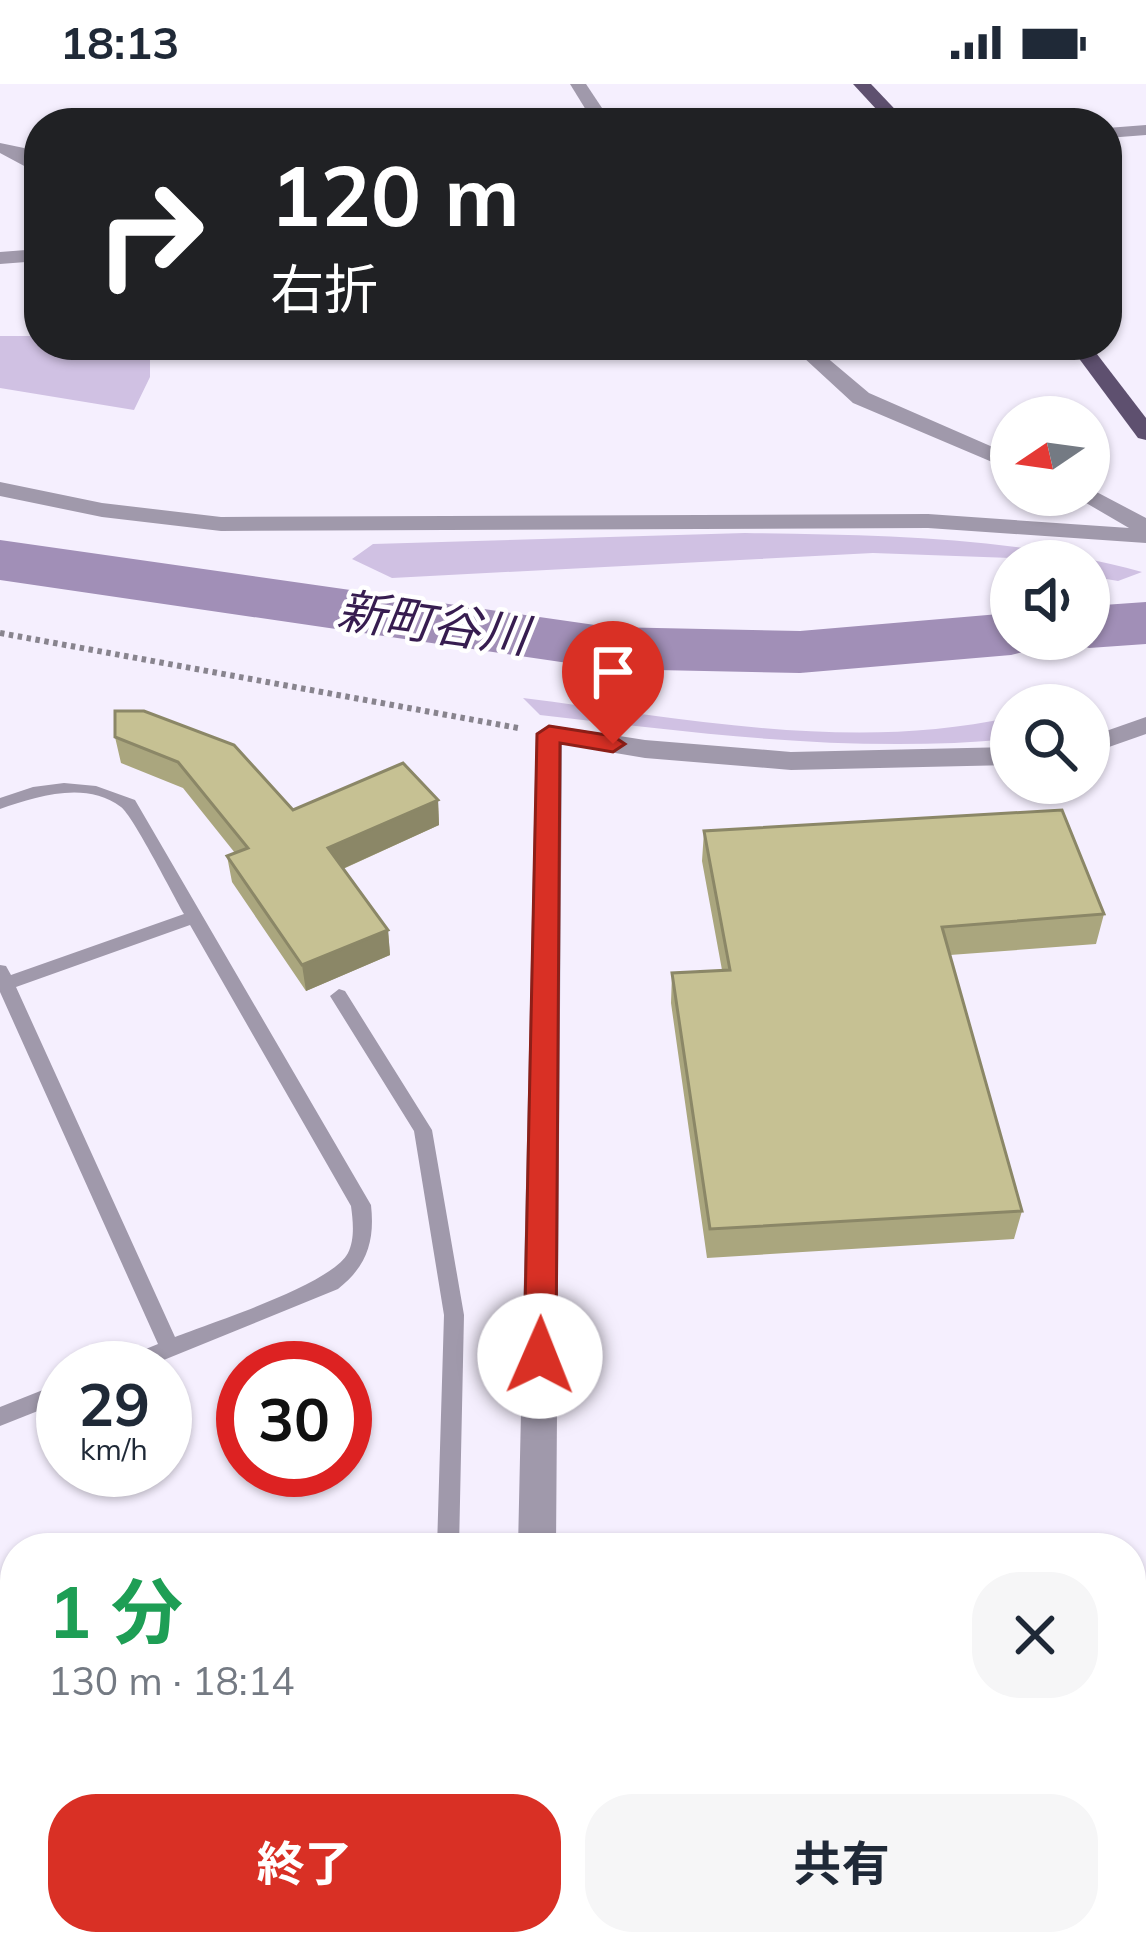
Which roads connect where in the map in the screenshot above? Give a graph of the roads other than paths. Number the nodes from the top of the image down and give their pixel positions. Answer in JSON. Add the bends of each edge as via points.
{"nodes":[{"id":1,"x":861,"y":84,"type":"edge"},
{"id":2,"x":884,"y":108,"type":"edge"},
{"id":3,"x":817,"y":360,"type":"edge"},
{"id":4,"x":1090,"y":360,"type":"edge"},
{"id":5,"x":1146,"y":433,"type":"edge"},
{"id":6,"x":990,"y":455,"type":"edge"},
{"id":7,"x":0,"y":489,"type":"edge"},
{"id":8,"x":1110,"y":509,"type":"edge"},
{"id":9,"x":1146,"y":532,"type":"edge"},
{"id":10,"x":1146,"y":725,"type":"edge"},
{"id":11,"x":1110,"y":738,"type":"edge"},
{"id":12,"x":990,"y":756,"type":"edge"},
{"id":13,"x":0,"y":804,"type":"edge"},
{"id":14,"x":194,"y":917,"type":"junction"},
{"id":15,"x":2,"y":981,"type":"edge"},
{"id":16,"x":339,"y":997,"type":"dead end"},
{"id":17,"x":167,"y":1341,"type":"edge"},
{"id":18,"x":187,"y":1341,"type":"edge"},
{"id":19,"x":36,"y":1402,"type":"edge"},
{"id":20,"x":0,"y":1417,"type":"edge"},
{"id":21,"x":448,"y":1533,"type":"edge"},
{"id":22,"x":537,"y":1533,"type":"edge"}],
"edges":[{"from":1,"to":2,"type":"main road"},
{"from":3,"to":6,"type":"street","via":[[861,398]]},
{"from":4,"to":5,"type":"main road"},
{"from":7,"to":9,"type":"street","via":[[221,524],[794,519]]},
{"from":8,"to":9,"type":"street"},
{"from":10,"to":11,"type":"street"},
{"from":12,"to":22,"type":"street","via":[[791,761],[549,734]]},
{"from":13,"to":14,"type":"lane","via":[[64,785],[129,804]]},
{"from":14,"to":15,"type":"lane"},
{"from":14,"to":18,"type":"lane","via":[[362,1205],[365,1238],[356,1264],[331,1283]]},
{"from":15,"to":17,"type":"lane"},
{"from":16,"to":21,"type":"lane","via":[[423,1130],[454,1315]]},
{"from":19,"to":20,"type":"lane"}]}
